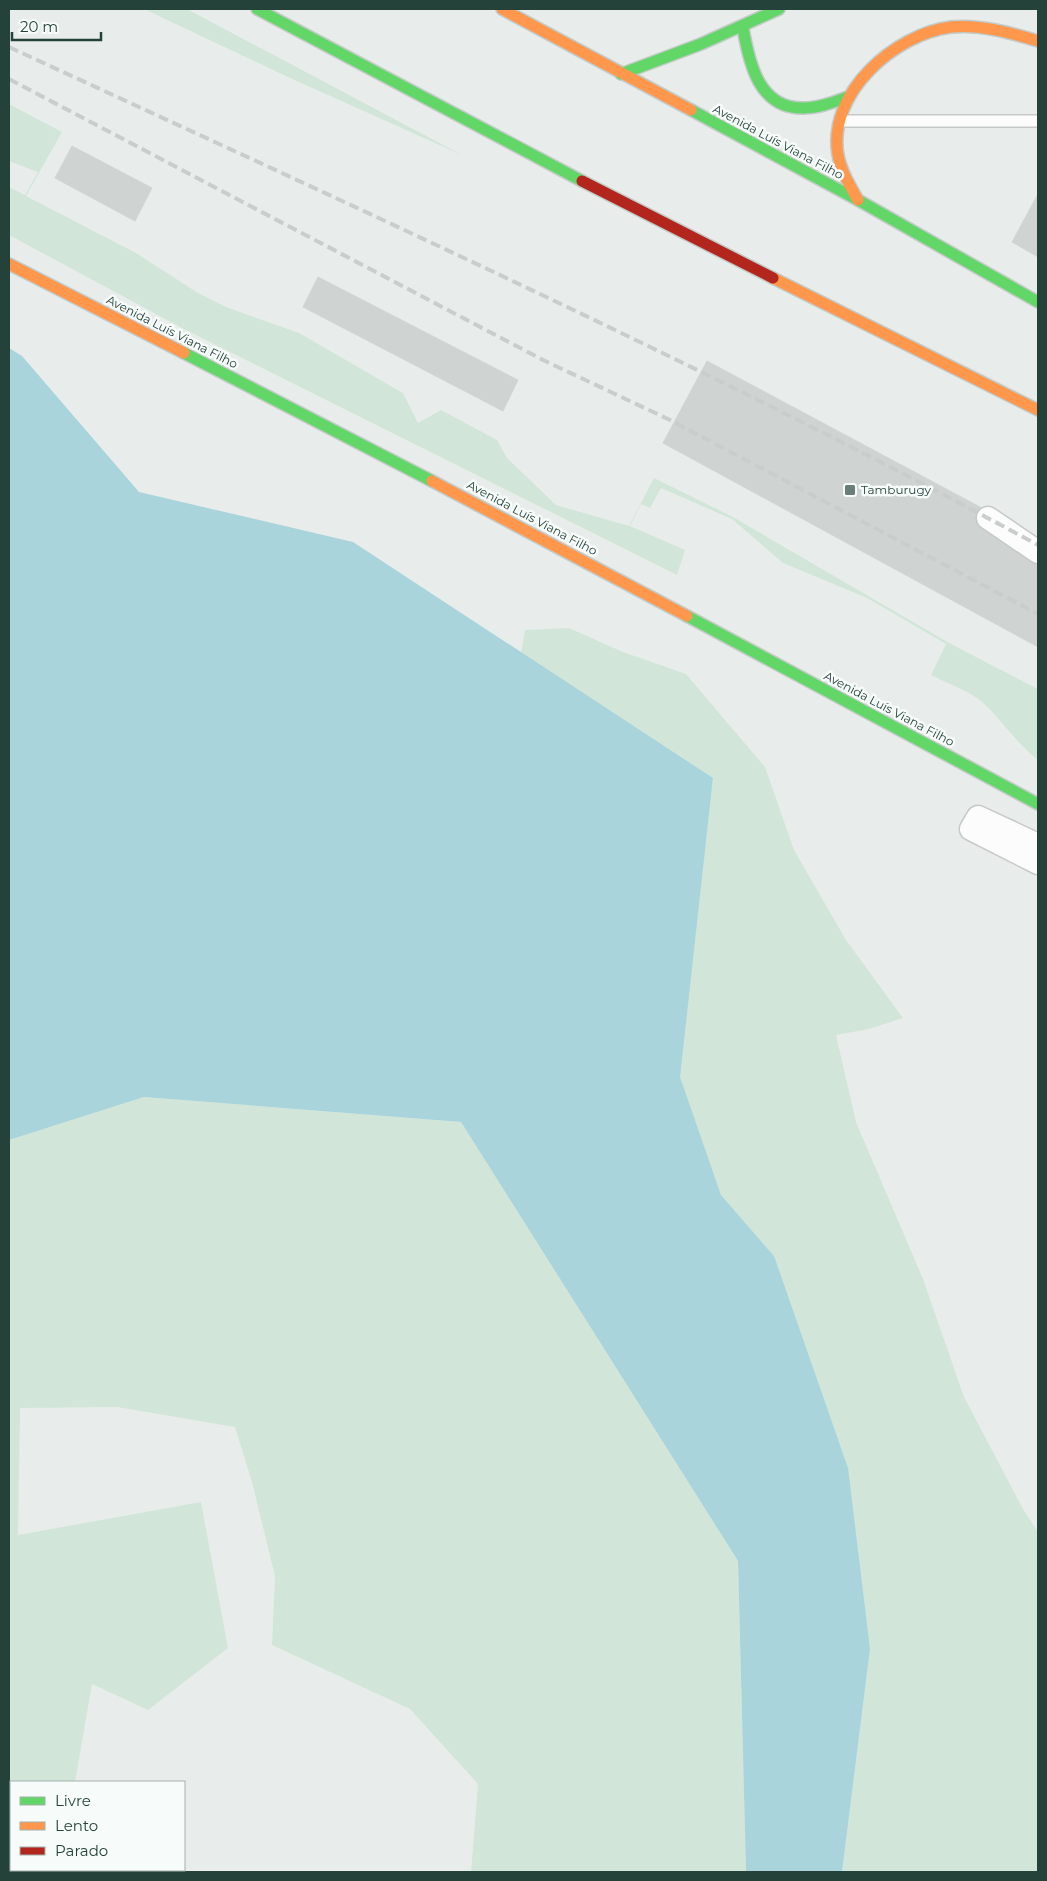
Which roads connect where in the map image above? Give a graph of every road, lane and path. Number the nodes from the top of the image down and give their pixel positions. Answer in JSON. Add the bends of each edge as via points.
{"nodes":[{"id":1,"x":257,"y":9,"type":"edge"},
{"id":2,"x":502,"y":9,"type":"edge"},
{"id":3,"x":779,"y":9,"type":"edge"},
{"id":4,"x":743,"y":28,"type":"junction"},
{"id":5,"x":1038,"y":41,"type":"edge"},
{"id":6,"x":621,"y":74,"type":"junction"},
{"id":7,"x":848,"y":97,"type":"junction"},
{"id":8,"x":839,"y":121,"type":"junction"},
{"id":9,"x":1038,"y":121,"type":"edge"},
{"id":10,"x":858,"y":200,"type":"junction"},
{"id":11,"x":9,"y":264,"type":"edge"},
{"id":12,"x":1017,"y":291,"type":"junction"},
{"id":13,"x":1038,"y":297,"type":"edge"},
{"id":14,"x":1038,"y":302,"type":"edge"},
{"id":15,"x":1038,"y":410,"type":"edge"},
{"id":16,"x":988,"y":518,"type":"dead end"},
{"id":17,"x":1038,"y":552,"type":"edge"},
{"id":18,"x":1038,"y":804,"type":"edge"},
{"id":19,"x":1038,"y":845,"type":"edge"},
{"id":20,"x":1038,"y":863,"type":"edge"}],
"edges":[{"from":1,"to":15,"type":"main road","via":[[646,215]]},
{"from":2,"to":6,"type":"main road","name":"Avenida Luís Viana Filho"},
{"from":3,"to":4,"type":"main road"},
{"from":4,"to":6,"type":"main road"},
{"from":4,"to":7,"type":"main road","via":[[757,82],[779,103],[809,109]]},
{"from":5,"to":7,"type":"main road","via":[[983,28],[952,27],[924,33],[895,48],[873,66]]},
{"from":6,"to":10,"type":"main road","name":"Avenida Luís Viana Filho"},
{"from":7,"to":8,"type":"main road"},
{"from":8,"to":9,"type":"lane"},
{"from":8,"to":10,"type":"main road","via":[[837,149],[840,166]]},
{"from":10,"to":12,"type":"main road","name":"Avenida Luís Viana Filho"},
{"from":11,"to":18,"type":"main road","name":"Avenida Luís Viana Filho","via":[[491,511]]},
{"from":12,"to":13,"type":"lane"},
{"from":12,"to":14,"type":"main road","name":"Avenida Luís Viana Filho"},
{"from":16,"to":17,"type":"street"},
{"from":19,"to":20,"type":"street","via":[[978,818],[971,829]]}]}
